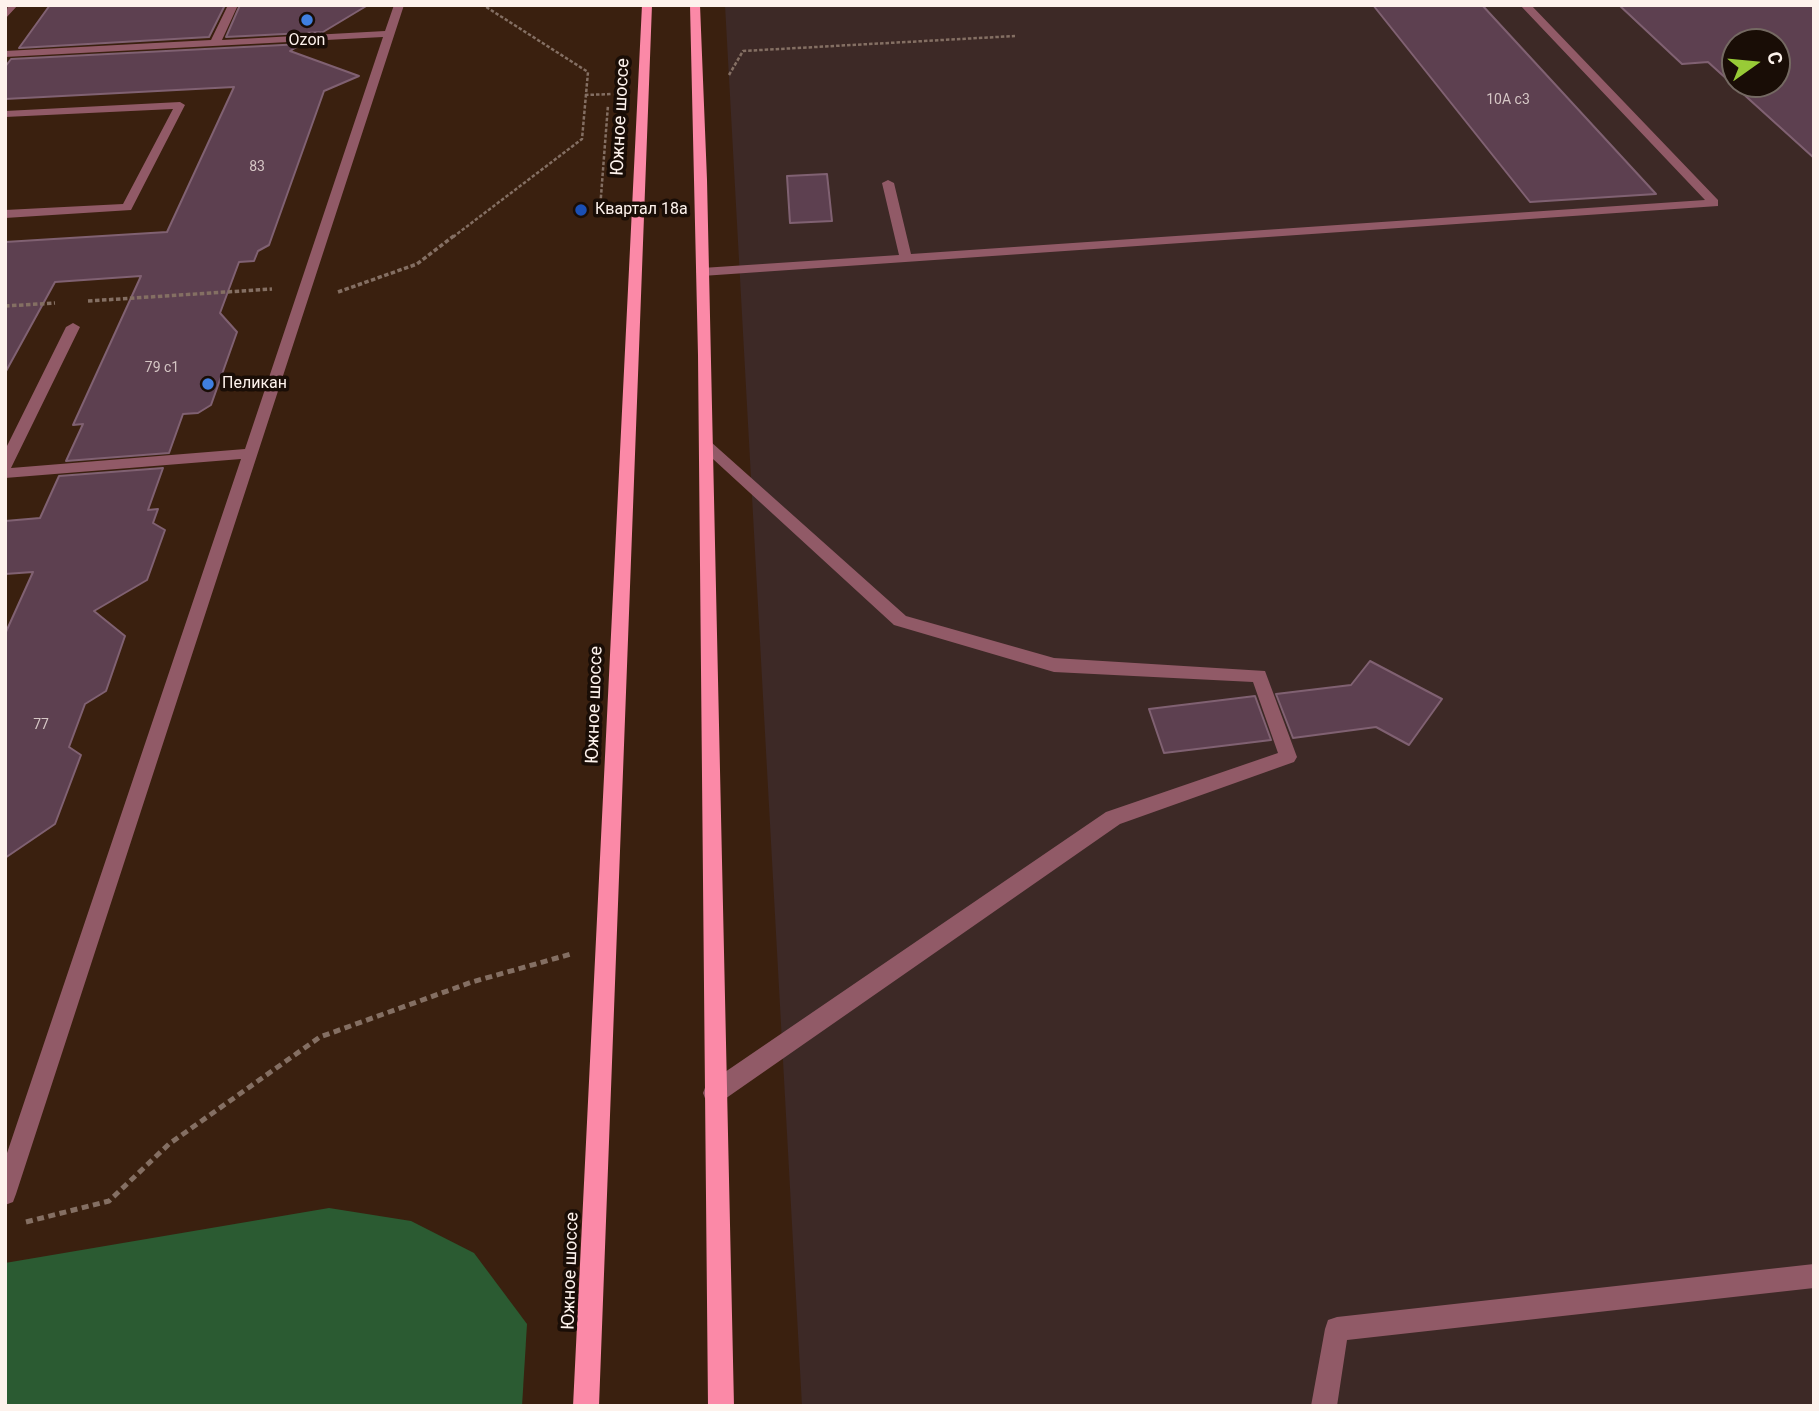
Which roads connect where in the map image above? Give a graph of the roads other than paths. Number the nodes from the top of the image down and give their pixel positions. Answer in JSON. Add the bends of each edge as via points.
{"nodes":[{"id":1,"x":13,"y":5,"type":"edge"},
{"id":2,"x":233,"y":5,"type":"edge"},
{"id":3,"x":399,"y":5,"type":"edge"},
{"id":4,"x":647,"y":5,"type":"edge"},
{"id":5,"x":695,"y":5,"type":"edge"},
{"id":6,"x":1525,"y":5,"type":"edge"},
{"id":7,"x":5,"y":16,"type":"edge"},
{"id":8,"x":389,"y":34,"type":"junction"},
{"id":9,"x":215,"y":43,"type":"junction"},
{"id":10,"x":5,"y":54,"type":"edge"},
{"id":11,"x":5,"y":114,"type":"edge"},
{"id":12,"x":888,"y":183,"type":"dead end"},
{"id":13,"x":5,"y":214,"type":"edge"},
{"id":14,"x":906,"y":259,"type":"junction"},
{"id":15,"x":702,"y":272,"type":"junction"},
{"id":16,"x":73,"y":327,"type":"dead end"},
{"id":17,"x":706,"y":445,"type":"junction"},
{"id":18,"x":251,"y":453,"type":"junction"},
{"id":19,"x":5,"y":465,"type":"edge"},
{"id":20,"x":5,"y":473,"type":"edge"},
{"id":21,"x":714,"y":1093,"type":"junction"},
{"id":22,"x":5,"y":1194,"type":"edge"},
{"id":23,"x":1814,"y":1276,"type":"edge"},
{"id":24,"x":586,"y":1406,"type":"edge"},
{"id":25,"x":721,"y":1406,"type":"edge"},
{"id":26,"x":1324,"y":1406,"type":"edge"}],
"edges":[{"from":1,"to":7,"type":"lane"},
{"from":2,"to":9,"type":"lane"},
{"from":3,"to":8,"type":"lane"},
{"from":4,"to":24,"type":"main road","name":"Южное шоссе"},
{"from":5,"to":15,"type":"main road"},
{"from":6,"to":14,"type":"lane","via":[[1714,203]]},
{"from":8,"to":9,"type":"lane"},
{"from":8,"to":18,"type":"lane"},
{"from":9,"to":10,"type":"lane"},
{"from":11,"to":13,"type":"lane","via":[[180,105],[127,206]]},
{"from":12,"to":14,"type":"lane"},
{"from":14,"to":15,"type":"lane"},
{"from":15,"to":17,"type":"main road"},
{"from":16,"to":19,"type":"lane"},
{"from":17,"to":21,"type":"main road"},
{"from":17,"to":21,"type":"lane","via":[[900,621],[1054,665],[1259,676],[1288,757],[1113,818]]},
{"from":18,"to":20,"type":"lane"},
{"from":18,"to":22,"type":"lane"},
{"from":21,"to":25,"type":"main road"},
{"from":23,"to":26,"type":"lane","via":[[1338,1329]]}]}
